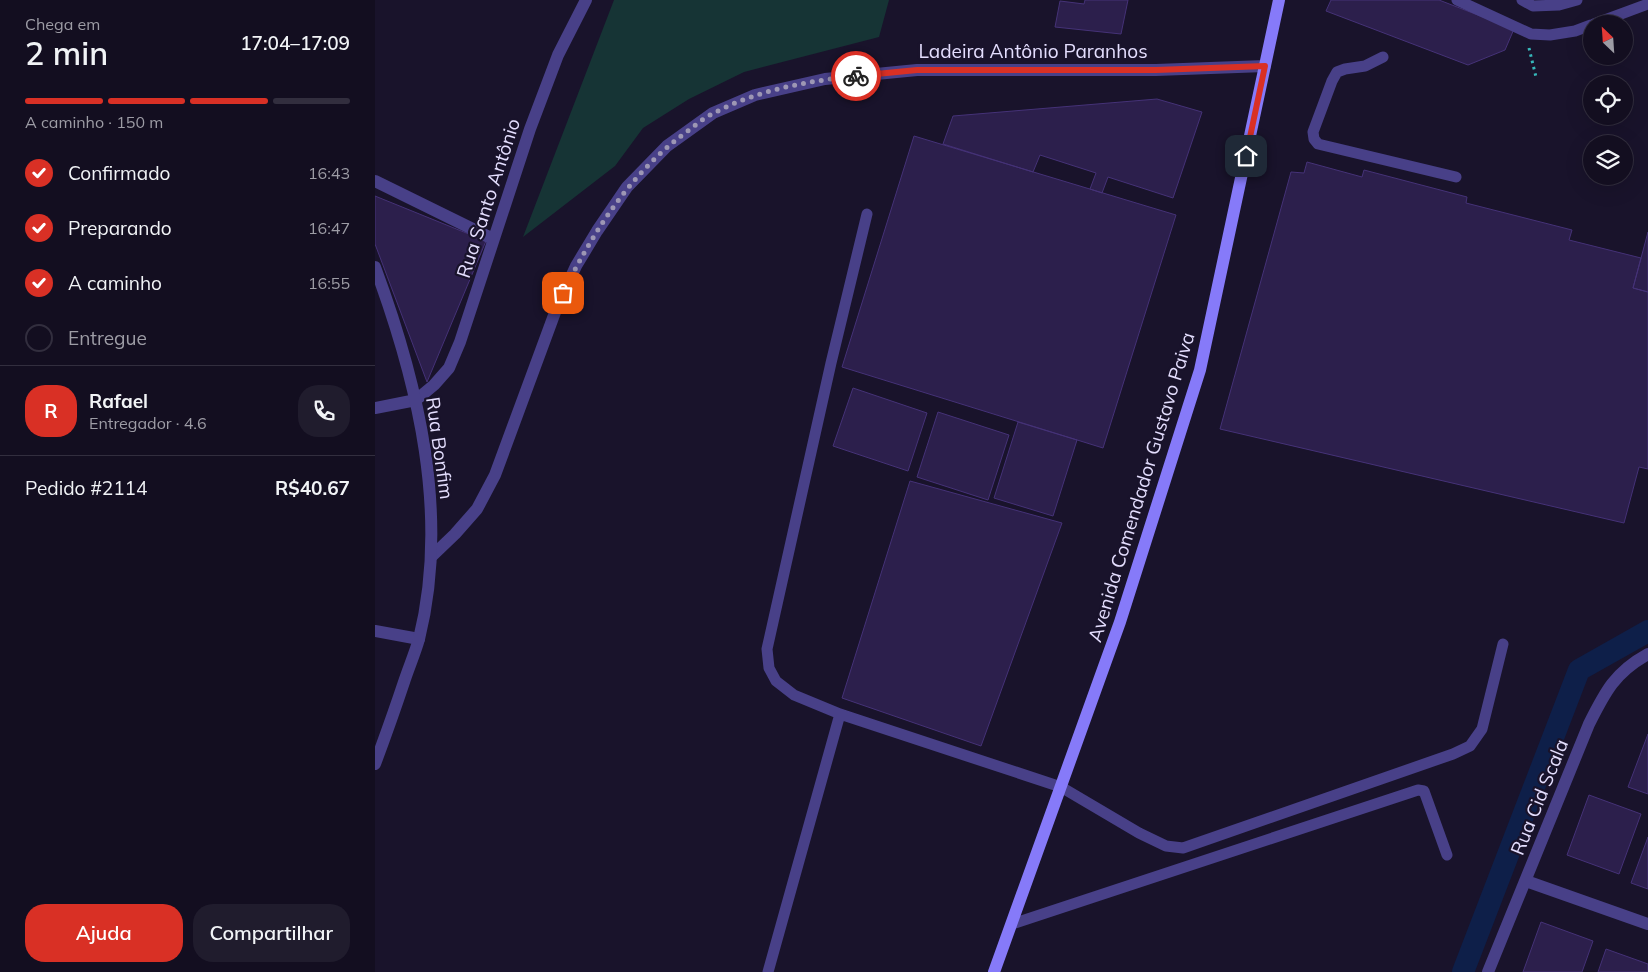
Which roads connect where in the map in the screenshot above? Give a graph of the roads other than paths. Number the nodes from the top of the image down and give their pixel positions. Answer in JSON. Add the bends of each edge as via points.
{"nodes":[{"id":1,"x":586,"y":0,"type":"edge"},
{"id":2,"x":1279,"y":0,"type":"edge"},
{"id":3,"x":1457,"y":0,"type":"edge"},
{"id":4,"x":1522,"y":0,"type":"edge"},
{"id":5,"x":1577,"y":0,"type":"edge"},
{"id":6,"x":1648,"y":4,"type":"edge"},
{"id":7,"x":1618,"y":15,"type":"edge"},
{"id":8,"x":1583,"y":28,"type":"edge"},
{"id":9,"x":1383,"y":57,"type":"dead end"},
{"id":10,"x":1265,"y":66,"type":"junction"},
{"id":11,"x":1456,"y":177,"type":"dead end"},
{"id":12,"x":375,"y":181,"type":"edge"},
{"id":13,"x":867,"y":214,"type":"dead end"},
{"id":14,"x":493,"y":239,"type":"junction"},
{"id":15,"x":375,"y":266,"type":"edge"},
{"id":16,"x":416,"y":400,"type":"junction"},
{"id":17,"x":375,"y":408,"type":"edge"},
{"id":18,"x":431,"y":557,"type":"junction"},
{"id":19,"x":375,"y":631,"type":"edge"},
{"id":20,"x":419,"y":639,"type":"junction"},
{"id":21,"x":1503,"y":644,"type":"dead end"},
{"id":22,"x":1648,"y":654,"type":"edge"},
{"id":23,"x":840,"y":714,"type":"junction"},
{"id":24,"x":379,"y":743,"type":"edge"},
{"id":25,"x":375,"y":764,"type":"edge"},
{"id":26,"x":1061,"y":787,"type":"junction"},
{"id":27,"x":1447,"y":854,"type":"dead end"},
{"id":28,"x":1525,"y":881,"type":"junction"},
{"id":29,"x":1011,"y":924,"type":"junction"},
{"id":30,"x":1648,"y":924,"type":"edge"},
{"id":31,"x":768,"y":972,"type":"edge"},
{"id":32,"x":995,"y":972,"type":"edge"},
{"id":33,"x":1489,"y":972,"type":"edge"}],
"edges":[{"from":1,"to":14,"type":"street","name":"Rua Santo Antônio","via":[[558,56]]},
{"from":2,"to":10,"type":"main road","name":"Avenida Comendador Gustavo Paiva"},
{"from":3,"to":8,"type":"lane","via":[[1531,34],[1558,34]]},
{"from":4,"to":5,"type":"lane","via":[[1533,6],[1559,5]]},
{"from":6,"to":7,"type":"lane"},
{"from":9,"to":11,"type":"lane","via":[[1365,66],[1337,72],[1313,132],[1314,139],[1318,144]]},
{"from":10,"to":18,"type":"street","name":"Ladeira Antônio Paranhos","via":[[1156,70],[917,70],[825,79],[755,95],[713,113],[667,146],[627,187],[597,231],[557,307],[495,475],[477,509]]},
{"from":10,"to":26,"type":"main road","name":"Avenida Comendador Gustavo Paiva","via":[[1200,370],[1120,622]]},
{"from":12,"to":14,"type":"street"},
{"from":13,"to":23,"type":"lane","via":[[767,649],[769,668],[775,682],[793,695]]},
{"from":14,"to":16,"type":"street","name":"Rua Santo Antônio","via":[[449,368]]},
{"from":15,"to":16,"type":"street","name":"Rua Bonfim"},
{"from":16,"to":17,"type":"street"},
{"from":16,"to":18,"type":"street","name":"Rua Bonfim","via":[[425,453]]},
{"from":18,"to":20,"type":"street","name":"Rua Bonfim"},
{"from":19,"to":20,"type":"street"},
{"from":20,"to":24,"type":"street","name":"Rua Bonfim"},
{"from":21,"to":26,"type":"lane","via":[[1482,730],[1470,746],[1183,848],[1166,846],[1146,836]]},
{"from":22,"to":28,"type":"street","name":"Rua Cid Scala","via":[[1619,674],[1604,695]]},
{"from":23,"to":26,"type":"lane"},
{"from":23,"to":31,"type":"lane"},
{"from":24,"to":25,"type":"street","name":"Rua Bonfim"},
{"from":26,"to":29,"type":"main road","name":"Avenida Comendador Gustavo Paiva"},
{"from":27,"to":29,"type":"lane","via":[[1424,791],[1418,790]]},
{"from":28,"to":30,"type":"street"},
{"from":28,"to":33,"type":"street","name":"Rua Cid Scala"},
{"from":29,"to":32,"type":"main road","name":"Avenida Comendador Gustavo Paiva"}]}
